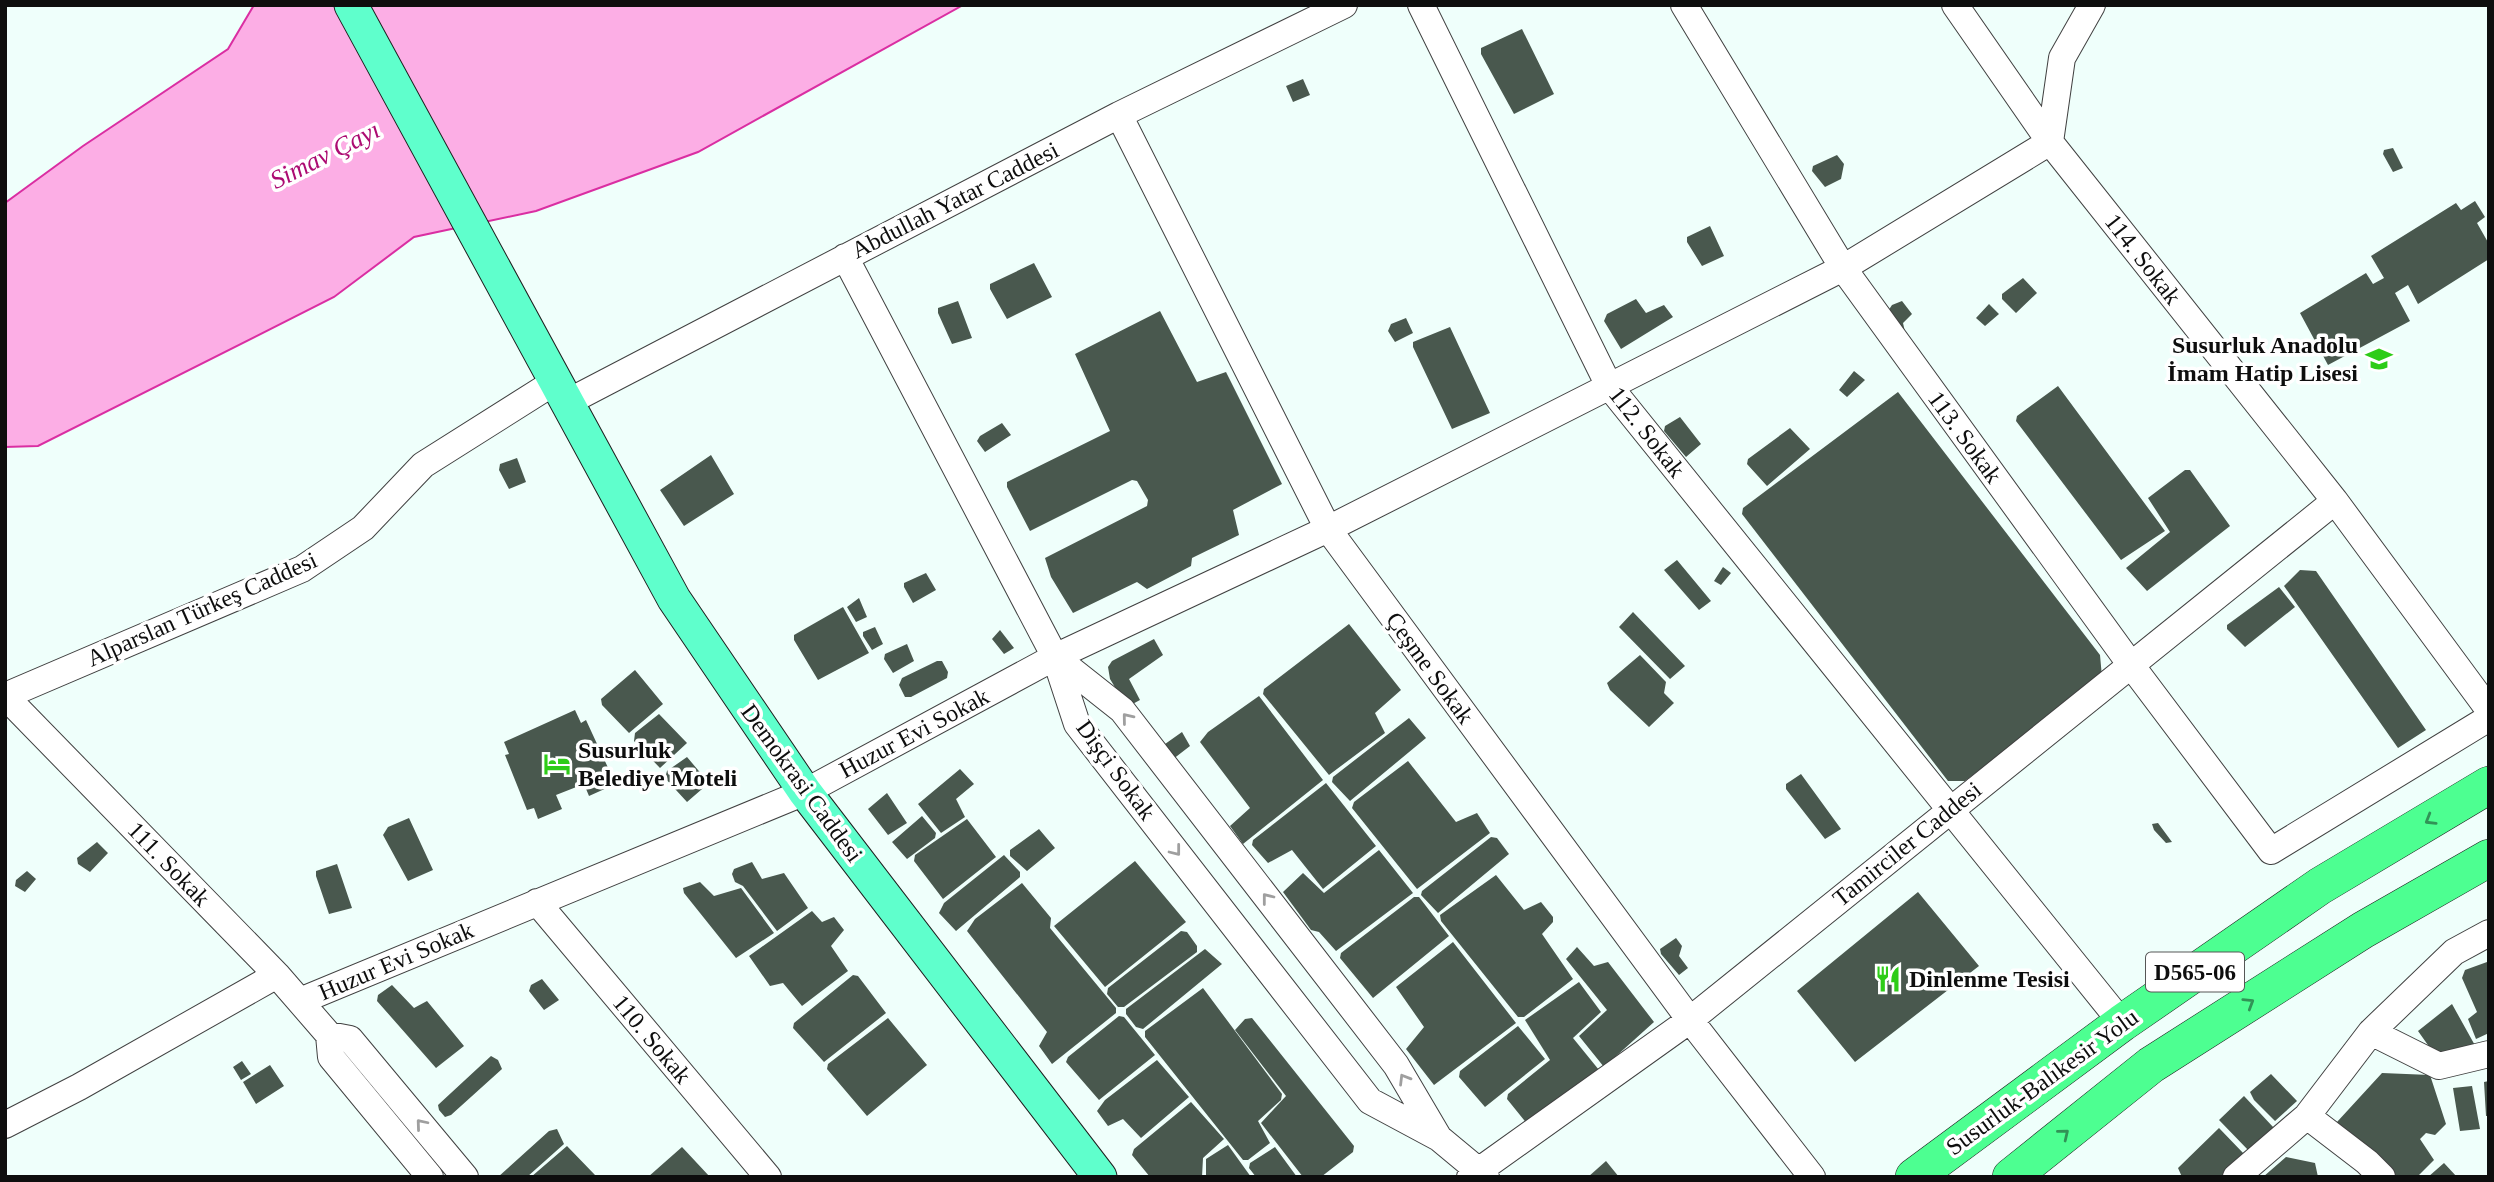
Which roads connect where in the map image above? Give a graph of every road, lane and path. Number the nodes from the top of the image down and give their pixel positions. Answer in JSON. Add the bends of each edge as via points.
{"nodes":[{"id":1,"x":351,"y":5,"type":"edge"},
{"id":2,"x":1344,"y":5,"type":"edge"},
{"id":3,"x":1421,"y":5,"type":"edge"},
{"id":4,"x":1684,"y":5,"type":"edge"},
{"id":5,"x":1955,"y":5,"type":"edge"},
{"id":6,"x":2092,"y":5,"type":"edge"},
{"id":7,"x":1119,"y":115,"type":"junction"},
{"id":8,"x":2050,"y":142,"type":"junction"},
{"id":9,"x":845,"y":257,"type":"junction"},
{"id":10,"x":1843,"y":268,"type":"junction"},
{"id":11,"x":557,"y":381,"type":"junction"},
{"id":12,"x":1608,"y":386,"type":"junction"},
{"id":13,"x":2335,"y":501,"type":"junction"},
{"id":14,"x":1328,"y":529,"type":"junction"},
{"id":15,"x":1055,"y":657,"type":"junction"},
{"id":16,"x":2131,"y":665,"type":"junction"},
{"id":17,"x":5,"y":696,"type":"edge"},
{"id":18,"x":2489,"y":710,"type":"edge"},
{"id":19,"x":2489,"y":718,"type":"edge"},
{"id":20,"x":2489,"y":785,"type":"edge"},
{"id":21,"x":805,"y":792,"type":"junction"},
{"id":22,"x":1951,"y":808,"type":"junction"},
{"id":23,"x":2489,"y":858,"type":"edge"},
{"id":24,"x":537,"y":902,"type":"junction"},
{"id":25,"x":2489,"y":933,"type":"edge"},
{"id":26,"x":277,"y":975,"type":"junction"},
{"id":27,"x":300,"y":1001,"type":"junction"},
{"id":28,"x":1690,"y":1020,"type":"junction"},
{"id":29,"x":2122,"y":1023,"type":"junction"},
{"id":30,"x":2371,"y":1032,"type":"junction"},
{"id":31,"x":329,"y":1035,"type":"junction"},
{"id":32,"x":2489,"y":1054,"type":"edge"},
{"id":33,"x":2307,"y":1116,"type":"junction"},
{"id":34,"x":5,"y":1125,"type":"edge"},
{"id":35,"x":1439,"y":1138,"type":"junction"},
{"id":36,"x":1478,"y":1175,"type":"edge"},
{"id":37,"x":2014,"y":1175,"type":"edge"},
{"id":38,"x":430,"y":1177,"type":"edge"},
{"id":39,"x":465,"y":1177,"type":"edge"},
{"id":40,"x":768,"y":1177,"type":"edge"},
{"id":41,"x":1100,"y":1177,"type":"edge"},
{"id":42,"x":1812,"y":1177,"type":"edge"},
{"id":43,"x":1914,"y":1177,"type":"edge"},
{"id":44,"x":2236,"y":1177,"type":"edge"},
{"id":45,"x":2382,"y":1177,"type":"edge"}],
"edges":[{"from":1,"to":11,"type":"main road","name":"Demokrasi Caddesi"},
{"from":2,"to":7,"type":"street","name":"Abdullah Yatar Caddesi"},
{"from":3,"to":12,"type":"street","name":"112. Sokak"},
{"from":4,"to":10,"type":"street","name":"113. Sokak"},
{"from":5,"to":8,"type":"street","name":"114. Sokak"},
{"from":6,"to":8,"type":"street","via":[[2062,58]]},
{"from":7,"to":9,"type":"street","name":"Abdullah Yatar Caddesi"},
{"from":7,"to":14,"type":"street","name":"Çeşme Sokak"},
{"from":8,"to":10,"type":"street","name":"Huzur Evi Sokak"},
{"from":8,"to":13,"type":"street","name":"114. Sokak"},
{"from":9,"to":11,"type":"street","name":"Abdullah Yatar Caddesi"},
{"from":9,"to":15,"type":"street"},
{"from":10,"to":12,"type":"street","name":"Huzur Evi Sokak"},
{"from":10,"to":16,"type":"street","name":"113. Sokak"},
{"from":11,"to":17,"type":"street","name":"Alparslan Türkeş Caddesi","via":[[423,465],[363,528],[302,569]]},
{"from":11,"to":21,"type":"main road","name":"Demokrasi Caddesi","via":[[674,599]]},
{"from":12,"to":14,"type":"street","name":"Huzur Evi Sokak"},
{"from":12,"to":22,"type":"street","name":"112. Sokak"},
{"from":13,"to":16,"type":"street","name":"Tamirciler Caddesi"},
{"from":13,"to":18,"type":"street","name":"114. Sokak"},
{"from":14,"to":15,"type":"street","name":"Huzur Evi Sokak"},
{"from":14,"to":28,"type":"street","name":"Çeşme Sokak"},
{"from":15,"to":21,"type":"street","name":"Huzur Evi Sokak"},
{"from":35,"to":15,"type":"street","name":"Dişçi Sokak","one_way":true,"via":[[1395,1065],[1122,710]]},
{"from":15,"to":35,"type":"street","name":"Dişçi Sokak","one_way":true,"via":[[1077,724],[1370,1101]]},
{"from":16,"to":19,"type":"street","name":"113. Sokak","via":[[2271,850]]},
{"from":16,"to":22,"type":"street","name":"Tamirciler Caddesi"},
{"from":17,"to":26,"type":"street","name":"111. Sokak"},
{"from":20,"to":29,"type":"highway","name":"Susurluk-Balıkesir Yolu","number":"D565-06","one_way":true,"via":[[2320,886]]},
{"from":21,"to":24,"type":"street","name":"Huzur Evi Sokak"},
{"from":21,"to":41,"type":"main road","name":"Demokrasi Caddesi"},
{"from":22,"to":28,"type":"street","name":"Tamirciler Caddesi"},
{"from":22,"to":29,"type":"street","name":"112. Sokak"},
{"from":37,"to":23,"type":"highway","name":"Susurluk-Balıkesir Yolu","number":"D565-06","one_way":true,"via":[[2151,1065],[2363,930]]},
{"from":24,"to":27,"type":"street","name":"Huzur Evi Sokak"},
{"from":24,"to":40,"type":"street","name":"110. Sokak"},
{"from":25,"to":30,"type":"street","via":[[2454,952]]},
{"from":26,"to":27,"type":"street","name":"111. Sokak"},
{"from":26,"to":34,"type":"street"},
{"from":27,"to":31,"type":"street","name":"111. Sokak"},
{"from":28,"to":36,"type":"street","name":"Tamirciler Caddesi"},
{"from":28,"to":42,"type":"street","name":"Çeşme Sokak"},
{"from":29,"to":43,"type":"highway","name":"Susurluk-Balıkesir Yolu","number":"D565-06"},
{"from":30,"to":32,"type":"street","via":[[2439,1066]]},
{"from":30,"to":33,"type":"street"},
{"from":31,"to":38,"type":"street","name":"111. Sokak","via":[[331,1057]]},
{"from":39,"to":31,"type":"street","name":"111. Sokak","one_way":true,"via":[[350,1039]]},
{"from":33,"to":44,"type":"street"},
{"from":33,"to":45,"type":"street"},
{"from":35,"to":36,"type":"street"}]}
